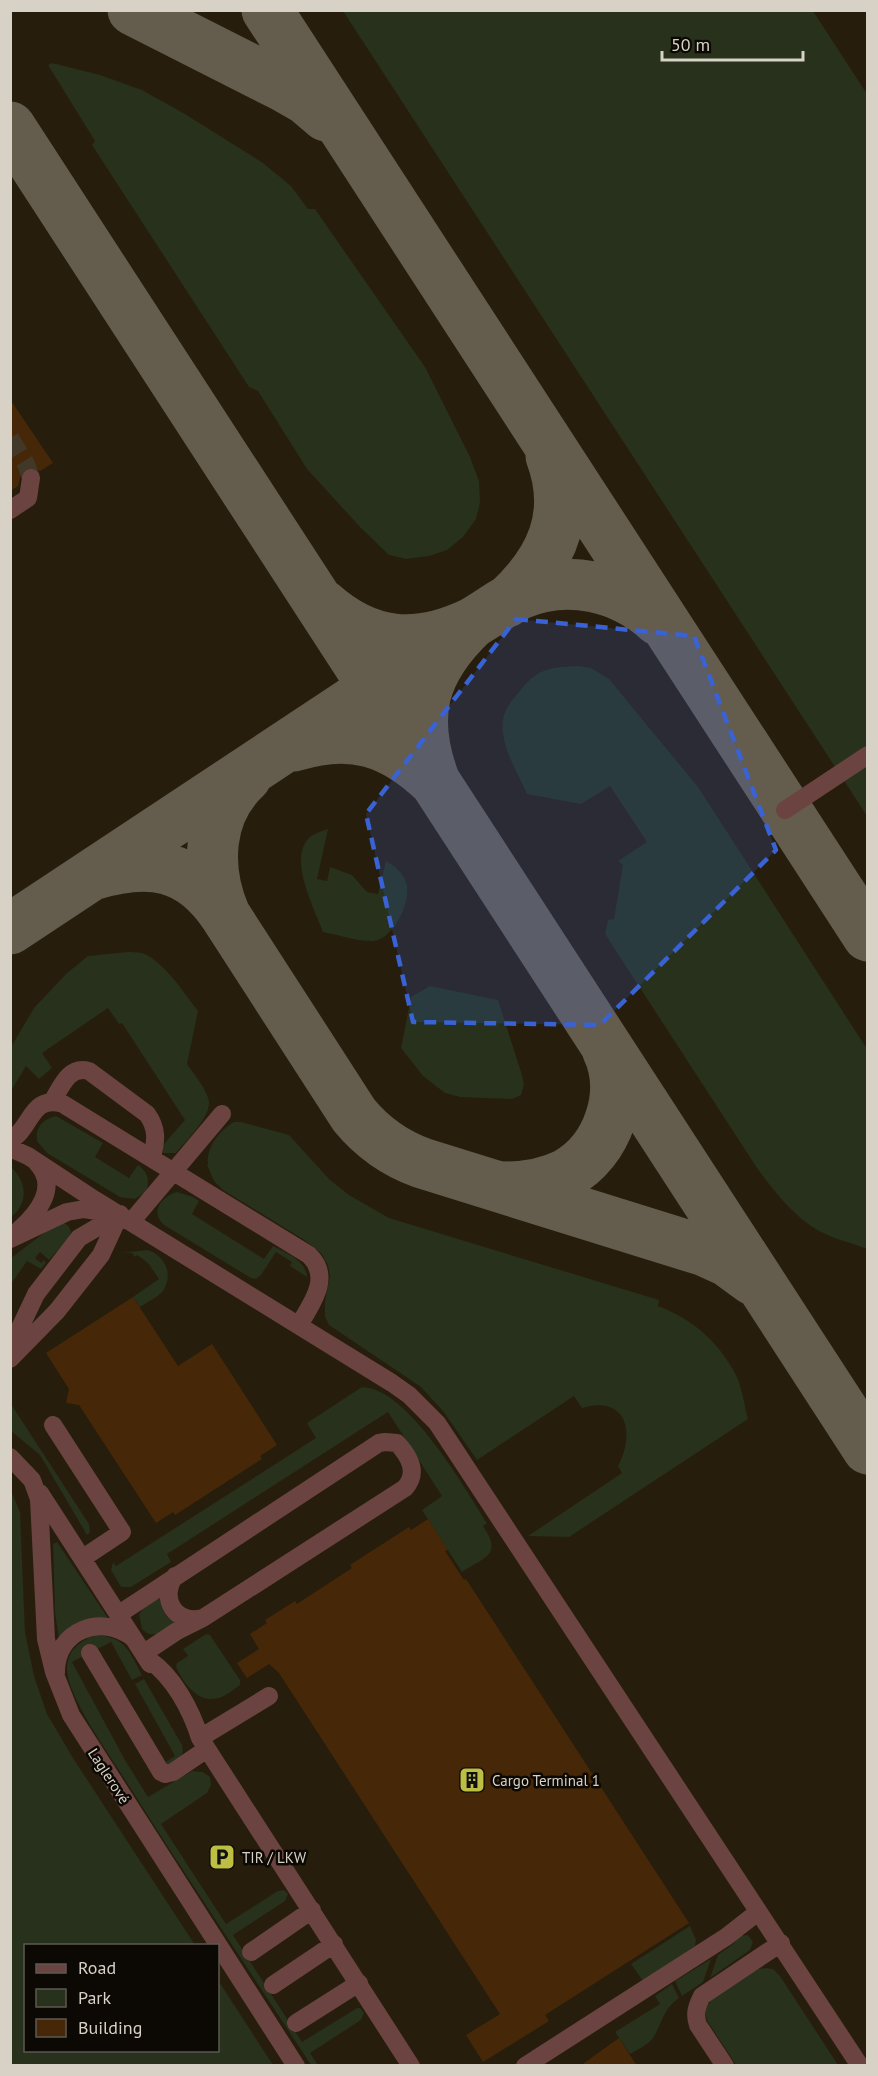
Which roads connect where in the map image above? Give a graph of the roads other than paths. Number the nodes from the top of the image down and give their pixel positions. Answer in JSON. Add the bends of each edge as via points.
{"nodes":[{"id":1,"x":31,"y":478,"type":"dead end"},
{"id":2,"x":10,"y":510,"type":"edge"},
{"id":3,"x":867,"y":755,"type":"edge"},
{"id":4,"x":785,"y":810,"type":"dead end"},
{"id":5,"x":58,"y":1103,"type":"junction"},
{"id":6,"x":222,"y":1114,"type":"dead end"},
{"id":7,"x":10,"y":1140,"type":"edge"},
{"id":8,"x":10,"y":1148,"type":"edge"},
{"id":9,"x":28,"y":1156,"type":"junction"},
{"id":10,"x":152,"y":1158,"type":"junction"},
{"id":11,"x":174,"y":1171,"type":"junction"},
{"id":12,"x":126,"y":1218,"type":"junction"},
{"id":13,"x":10,"y":1238,"type":"edge"},
{"id":14,"x":299,"y":1325,"type":"junction"},
{"id":15,"x":10,"y":1349,"type":"edge"},
{"id":16,"x":10,"y":1359,"type":"edge"},
{"id":17,"x":53,"y":1425,"type":"dead end"},
{"id":18,"x":10,"y":1457,"type":"edge"},
{"id":19,"x":32,"y":1480,"type":"junction"},
{"id":20,"x":82,"y":1558,"type":"junction"},
{"id":21,"x":175,"y":1576,"type":"junction"},
{"id":22,"x":119,"y":1614,"type":"junction"},
{"id":23,"x":203,"y":1618,"type":"junction"},
{"id":24,"x":144,"y":1652,"type":"junction"},
{"id":25,"x":90,"y":1653,"type":"dead end"},
{"id":26,"x":59,"y":1686,"type":"junction"},
{"id":27,"x":269,"y":1696,"type":"dead end"},
{"id":28,"x":203,"y":1744,"type":"junction"},
{"id":29,"x":312,"y":1910,"type":"junction"},
{"id":30,"x":758,"y":1912,"type":"junction"},
{"id":31,"x":780,"y":1943,"type":"junction"},
{"id":32,"x":217,"y":1944,"type":"edge"},
{"id":33,"x":334,"y":1944,"type":"junction"},
{"id":34,"x":219,"y":1947,"type":"edge"},
{"id":35,"x":251,"y":1952,"type":"dead end"},
{"id":36,"x":359,"y":1983,"type":"junction"},
{"id":37,"x":273,"y":1985,"type":"dead end"},
{"id":38,"x":296,"y":2023,"type":"dead end"},
{"id":39,"x":296,"y":2066,"type":"edge"},
{"id":40,"x":411,"y":2066,"type":"edge"},
{"id":41,"x":525,"y":2066,"type":"edge"},
{"id":42,"x":725,"y":2066,"type":"edge"},
{"id":43,"x":860,"y":2066,"type":"edge"}],
"edges":[{"from":1,"to":2,"type":"lane","via":[[28,498]]},
{"from":3,"to":4,"type":"lane"},
{"from":5,"to":7,"type":"lane","via":[[46,1103],[36,1109],[19,1134]]},
{"from":5,"to":10,"type":"lane"},
{"from":5,"to":10,"type":"lane","via":[[68,1076],[84,1069],[89,1071],[147,1114],[154,1124],[156,1141]]},
{"from":6,"to":11,"type":"lane"},
{"from":8,"to":9,"type":"lane"},
{"from":9,"to":12,"type":"lane"},
{"from":9,"to":13,"type":"lane","via":[[43,1171],[47,1188],[29,1221]]},
{"from":10,"to":11,"type":"lane"},
{"from":11,"to":12,"type":"lane"},
{"from":11,"to":14,"type":"lane","via":[[314,1260],[320,1285]]},
{"from":12,"to":13,"type":"lane","via":[[75,1210]]},
{"from":12,"to":14,"type":"lane"},
{"from":12,"to":15,"type":"lane","via":[[79,1238],[36,1294]]},
{"from":12,"to":16,"type":"lane","via":[[57,1311]]},
{"from":14,"to":30,"type":"lane","via":[[409,1395],[436,1423]]},
{"from":17,"to":20,"type":"lane","via":[[122,1532]]},
{"from":18,"to":19,"type":"lane","name":"Laglerové"},
{"from":19,"to":20,"type":"lane"},
{"from":19,"to":26,"type":"lane","name":"Laglerové","via":[[40,1506],[46,1639]]},
{"from":20,"to":22,"type":"lane"},
{"from":21,"to":22,"type":"lane"},
{"from":21,"to":23,"type":"lane","via":[[168,1593],[176,1613],[186,1619]]},
{"from":21,"to":23,"type":"lane","via":[[379,1443],[397,1443],[402,1448],[413,1472],[405,1488]]},
{"from":22,"to":24,"type":"lane"},
{"from":23,"to":24,"type":"lane"},
{"from":24,"to":26,"type":"lane","via":[[116,1628],[98,1626],[80,1631],[66,1642],[58,1659]]},
{"from":24,"to":28,"type":"lane","via":[[153,1676],[182,1723]]},
{"from":25,"to":28,"type":"lane","via":[[161,1772],[173,1772]]},
{"from":26,"to":32,"type":"lane","name":"Laglerové","via":[[77,1728]]},
{"from":27,"to":28,"type":"lane"},
{"from":28,"to":29,"type":"lane"},
{"from":29,"to":33,"type":"lane"},
{"from":29,"to":35,"type":"lane"},
{"from":30,"to":31,"type":"lane"},
{"from":30,"to":41,"type":"lane","via":[[726,1937]]},
{"from":31,"to":42,"type":"lane","via":[[702,1996],[696,2007],[697,2022]]},
{"from":31,"to":43,"type":"lane"},
{"from":33,"to":36,"type":"lane"},
{"from":33,"to":37,"type":"lane"},
{"from":34,"to":39,"type":"lane","name":"Laglerové"},
{"from":36,"to":38,"type":"lane"},
{"from":36,"to":40,"type":"lane"}]}
